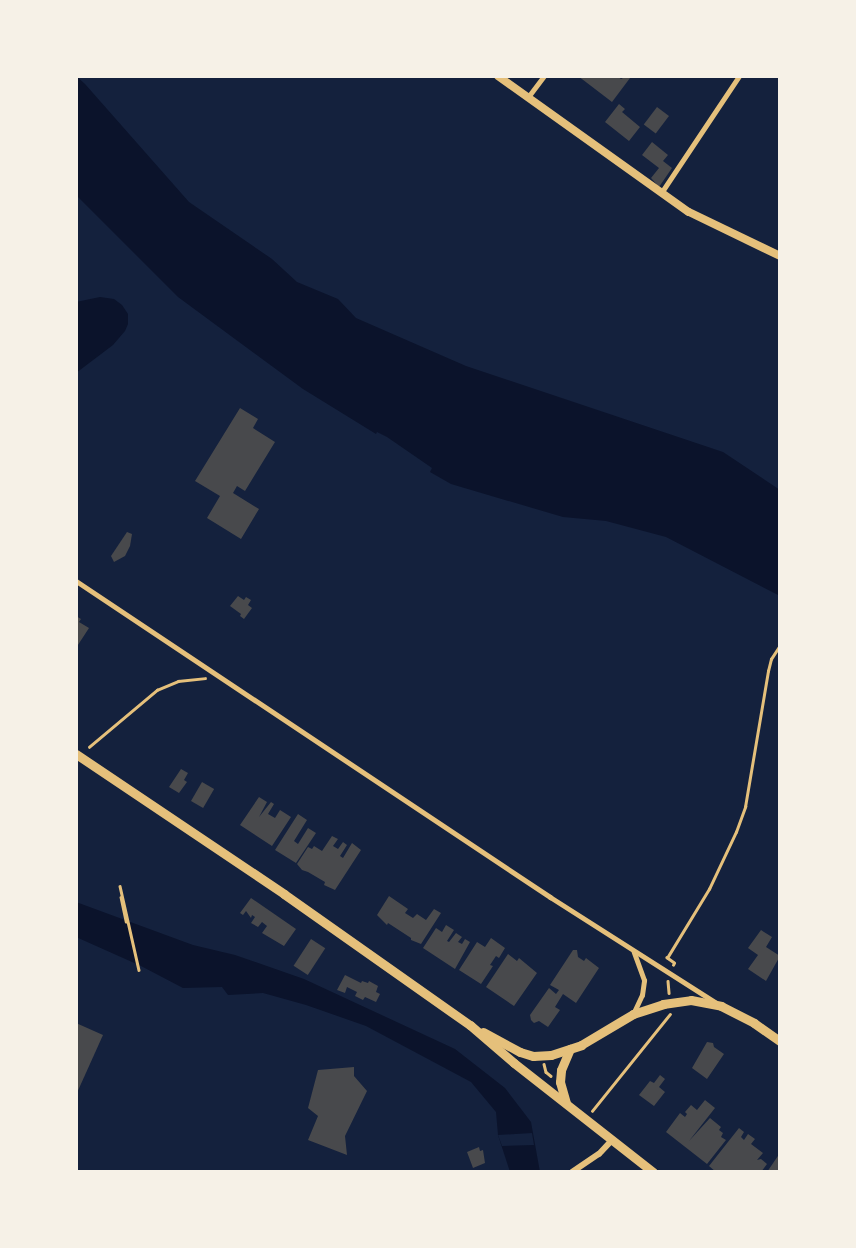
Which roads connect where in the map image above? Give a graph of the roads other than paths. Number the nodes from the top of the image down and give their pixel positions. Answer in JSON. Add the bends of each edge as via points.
{"nodes":[{"id":1,"x":498,"y":76,"type":"edge"},
{"id":2,"x":544,"y":76,"type":"edge"},
{"id":3,"x":739,"y":76,"type":"edge"},
{"id":4,"x":528,"y":97,"type":"junction"},
{"id":5,"x":661,"y":194,"type":"junction"},
{"id":6,"x":780,"y":256,"type":"edge"},
{"id":7,"x":76,"y":581,"type":"edge"},
{"id":8,"x":76,"y":754,"type":"edge"},
{"id":9,"x":634,"y":952,"type":"junction"},
{"id":10,"x":721,"y":1006,"type":"junction"},
{"id":11,"x":633,"y":1014,"type":"junction"},
{"id":12,"x":470,"y":1025,"type":"junction"},
{"id":13,"x":780,"y":1041,"type":"edge"},
{"id":14,"x":570,"y":1049,"type":"junction"},
{"id":15,"x":566,"y":1103,"type":"junction"},
{"id":16,"x":612,"y":1140,"type":"junction"},
{"id":17,"x":572,"y":1172,"type":"edge"},
{"id":18,"x":653,"y":1172,"type":"edge"}],
"edges":[{"from":1,"to":4,"type":"main road"},
{"from":2,"to":4,"type":"street"},
{"from":3,"to":5,"type":"street"},
{"from":4,"to":5,"type":"main road"},
{"from":5,"to":6,"type":"main road","via":[[689,212]]},
{"from":7,"to":9,"type":"street"},
{"from":8,"to":12,"type":"highway","via":[[284,894]]},
{"from":9,"to":10,"type":"street"},
{"from":9,"to":11,"type":"street","via":[[644,980],[642,996]]},
{"from":10,"to":11,"type":"highway","via":[[691,1000],[663,1004]]},
{"from":10,"to":13,"type":"highway","via":[[754,1022]]},
{"from":11,"to":14,"type":"highway"},
{"from":12,"to":14,"type":"highway","via":[[513,1049],[533,1056]]},
{"from":12,"to":15,"type":"highway"},
{"from":14,"to":15,"type":"highway","via":[[561,1070],[560,1082]]},
{"from":15,"to":16,"type":"highway"},
{"from":16,"to":17,"type":"street","via":[[599,1154]]},
{"from":16,"to":18,"type":"highway"}]}
